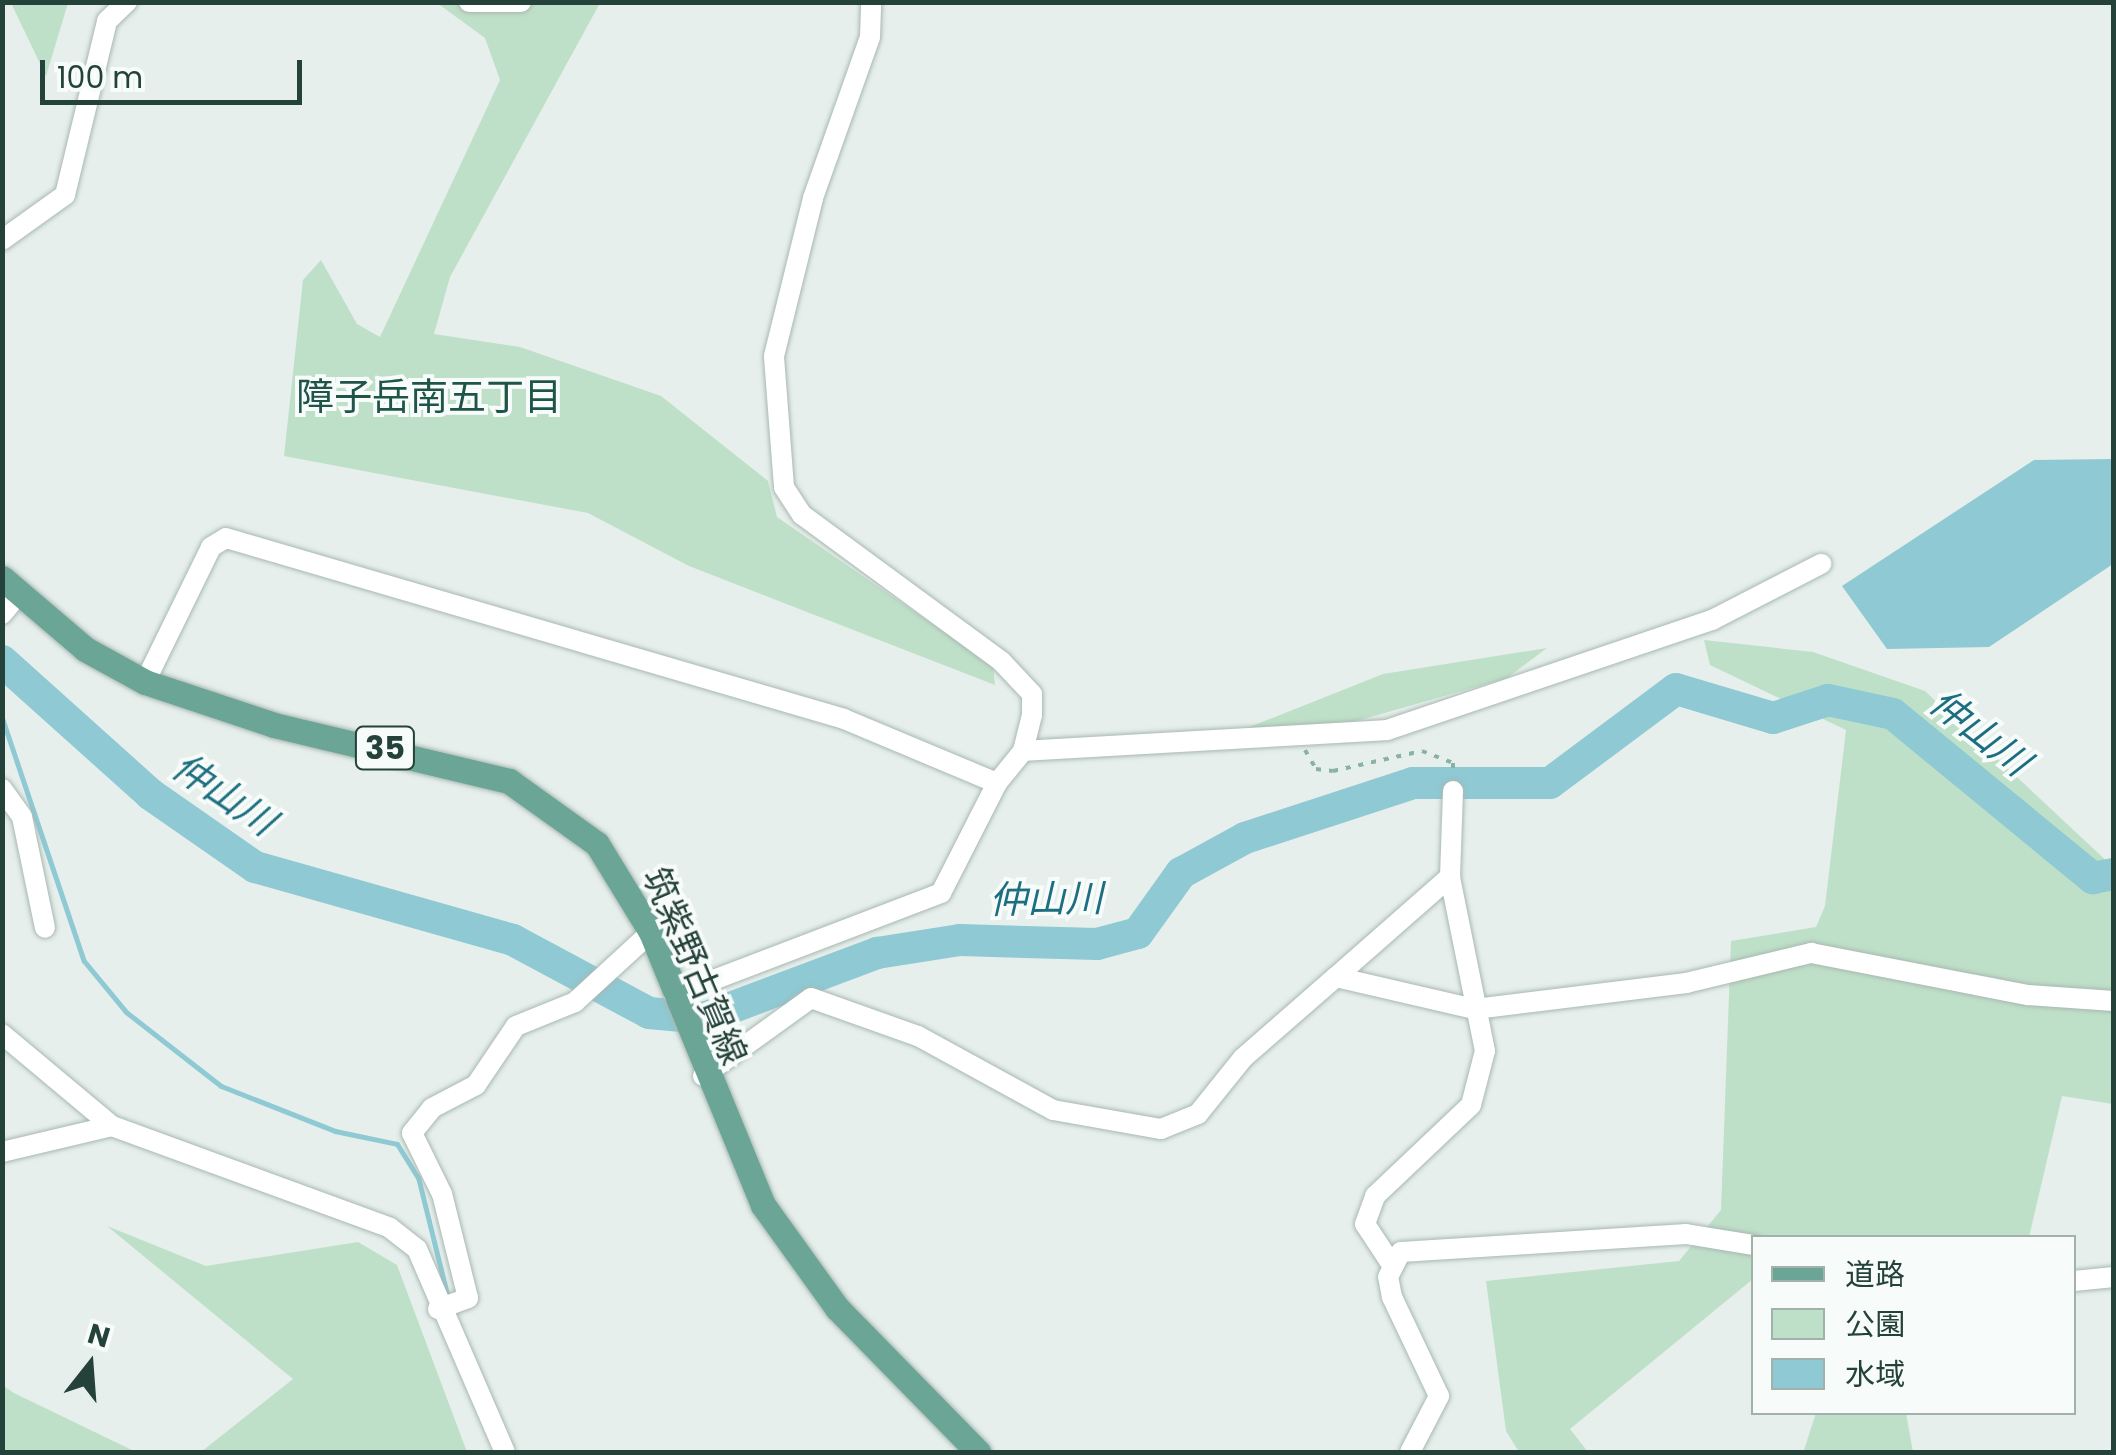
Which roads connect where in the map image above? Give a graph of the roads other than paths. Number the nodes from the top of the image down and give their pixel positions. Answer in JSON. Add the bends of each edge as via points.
{"nodes":[{"id":1,"x":127,"y":2,"type":"edge"},
{"id":2,"x":468,"y":2,"type":"edge"},
{"id":3,"x":521,"y":2,"type":"edge"},
{"id":4,"x":871,"y":2,"type":"edge"},
{"id":5,"x":2,"y":240,"type":"edge"},
{"id":6,"x":1821,"y":564,"type":"dead end"},
{"id":7,"x":7,"y":596,"type":"edge"},
{"id":8,"x":145,"y":682,"type":"junction"},
{"id":9,"x":1023,"y":751,"type":"junction"},
{"id":10,"x":997,"y":783,"type":"junction"},
{"id":11,"x":2,"y":789,"type":"edge"},
{"id":12,"x":1453,"y":791,"type":"road end"},
{"id":13,"x":1450,"y":877,"type":"junction"},
{"id":14,"x":45,"y":928,"type":"dead end"},
{"id":15,"x":650,"y":932,"type":"junction"},
{"id":16,"x":1336,"y":977,"type":"junction"},
{"id":17,"x":2114,"y":1001,"type":"edge"},
{"id":18,"x":677,"y":1004,"type":"junction"},
{"id":19,"x":1475,"y":1009,"type":"junction"},
{"id":20,"x":2,"y":1034,"type":"edge"},
{"id":21,"x":699,"y":1068,"type":"junction"},
{"id":22,"x":112,"y":1126,"type":"junction"},
{"id":23,"x":2,"y":1152,"type":"edge"},
{"id":24,"x":1751,"y":1245,"type":"edge"},
{"id":25,"x":1392,"y":1265,"type":"junction"},
{"id":26,"x":2114,"y":1277,"type":"edge"},
{"id":27,"x":2076,"y":1281,"type":"edge"},
{"id":28,"x":438,"y":1310,"type":"junction"},
{"id":29,"x":505,"y":1452,"type":"edge"},
{"id":30,"x":978,"y":1452,"type":"edge"},
{"id":31,"x":1410,"y":1452,"type":"edge"}],
"edges":[{"from":1,"to":5,"type":"street","via":[[106,20],[65,195]]},
{"from":2,"to":3,"type":"street"},
{"from":4,"to":9,"type":"street","via":[[870,36],[814,198],[774,356],[784,487],[802,515],[1023,682],[1032,694]]},
{"from":6,"to":9,"type":"street","via":[[1712,620],[1387,730],[1302,741]]},
{"from":7,"to":8,"type":"main road","name":"筑紫野古賀線","number":"35"},
{"from":8,"to":10,"type":"street","via":[[211,547],[226,538],[844,719]]},
{"from":8,"to":15,"type":"main road","name":"筑紫野古賀線","number":"35","via":[[274,724],[509,781],[597,844]]},
{"from":9,"to":10,"type":"street"},
{"from":10,"to":18,"type":"street","via":[[941,893]]},
{"from":11,"to":14,"type":"street","via":[[22,817]]},
{"from":12,"to":13,"type":"street"},
{"from":13,"to":16,"type":"street"},
{"from":13,"to":19,"type":"street"},
{"from":15,"to":18,"type":"main road","name":"筑紫野古賀線","number":"35"},
{"from":15,"to":28,"type":"street","via":[[574,1002],[541,1008],[516,1026],[476,1084],[432,1108],[412,1132],[442,1194],[468,1298]]},
{"from":16,"to":19,"type":"street"},
{"from":16,"to":21,"type":"street","via":[[1243,1058],[1198,1114],[1161,1129],[1054,1110],[918,1036],[811,998]]},
{"from":17,"to":19,"type":"street","via":[[2028,995],[1811,953],[1686,983]]},
{"from":18,"to":21,"type":"main road","name":"筑紫野古賀線","number":"35"},
{"from":19,"to":25,"type":"street","via":[[1485,1051],[1471,1104],[1375,1196],[1365,1224]]},
{"from":20,"to":22,"type":"street"},
{"from":21,"to":30,"type":"main road","name":"筑紫野古賀線","number":"35","via":[[764,1206],[837,1308]]},
{"from":22,"to":23,"type":"street"},
{"from":22,"to":28,"type":"street","via":[[390,1228],[426,1262]]},
{"from":24,"to":25,"type":"street","via":[[1686,1234],[1430,1244],[1401,1252]]},
{"from":25,"to":31,"type":"street","via":[[1392,1297],[1439,1396]]},
{"from":26,"to":27,"type":"street"},
{"from":28,"to":29,"type":"street"}]}
